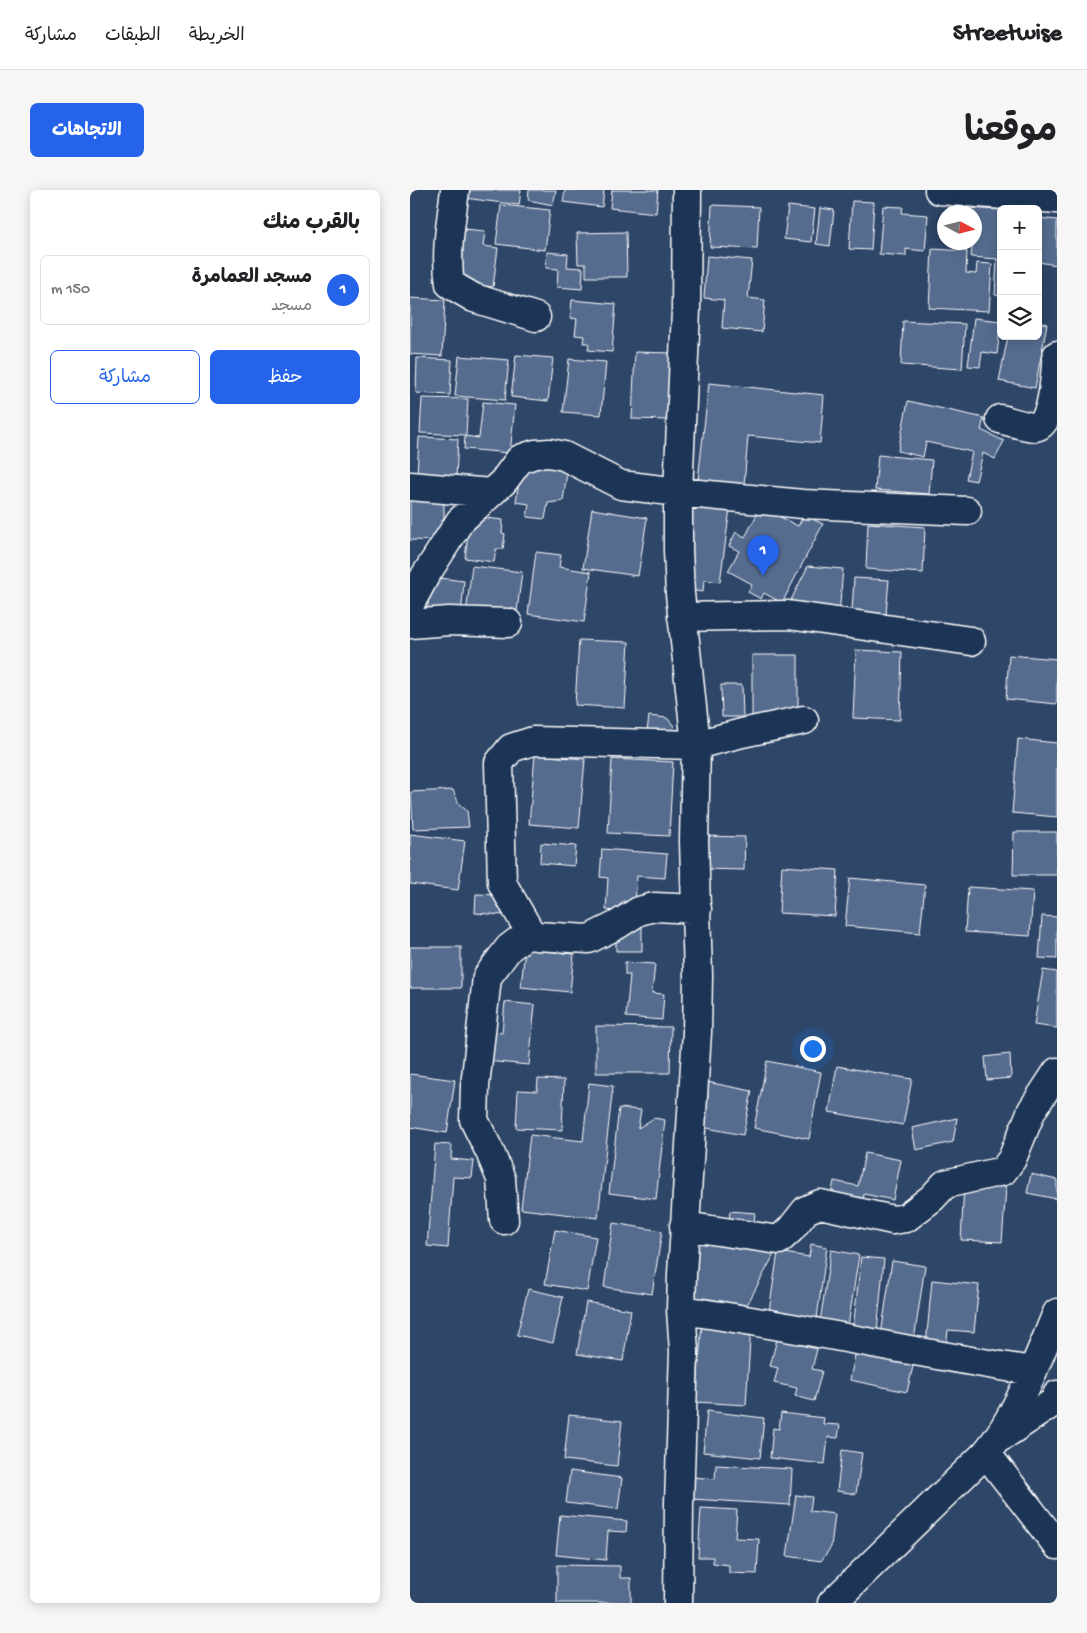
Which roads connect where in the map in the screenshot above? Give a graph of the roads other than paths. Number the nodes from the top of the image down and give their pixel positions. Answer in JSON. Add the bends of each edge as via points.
{"nodes":[{"id":1,"x":455,"y":190,"type":"edge"},
{"id":2,"x":688,"y":190,"type":"edge"},
{"id":3,"x":939,"y":190,"type":"edge"},
{"id":4,"x":1057,"y":199,"type":"edge"},
{"id":5,"x":536,"y":317,"type":"dead end"},
{"id":6,"x":1057,"y":355,"type":"edge"},
{"id":7,"x":1000,"y":419,"type":"dead end"},
{"id":8,"x":410,"y":486,"type":"edge"},
{"id":9,"x":678,"y":492,"type":"junction"},
{"id":10,"x":491,"y":493,"type":"junction"},
{"id":11,"x":967,"y":511,"type":"dead end"},
{"id":12,"x":410,"y":604,"type":"edge"},
{"id":13,"x":682,"y":617,"type":"junction"},
{"id":14,"x":508,"y":623,"type":"dead end"},
{"id":15,"x":410,"y":624,"type":"edge"},
{"id":16,"x":971,"y":641,"type":"dead end"},
{"id":17,"x":804,"y":720,"type":"dead end"},
{"id":18,"x":696,"y":745,"type":"junction"},
{"id":19,"x":697,"y":909,"type":"junction"},
{"id":20,"x":530,"y":932,"type":"junction"},
{"id":21,"x":1057,"y":1072,"type":"edge"},
{"id":22,"x":504,"y":1220,"type":"dead end"},
{"id":23,"x":684,"y":1226,"type":"junction"},
{"id":24,"x":681,"y":1310,"type":"junction"},
{"id":25,"x":1057,"y":1314,"type":"edge"},
{"id":26,"x":1033,"y":1371,"type":"junction"},
{"id":27,"x":1057,"y":1395,"type":"edge"},
{"id":28,"x":993,"y":1446,"type":"junction"},
{"id":29,"x":1057,"y":1545,"type":"edge"},
{"id":30,"x":678,"y":1603,"type":"edge"},
{"id":31,"x":832,"y":1603,"type":"edge"}],
"edges":[{"from":1,"to":5,"type":"main road","via":[[448,248],[450,284],[474,298]]},
{"from":2,"to":9,"type":"main road","via":[[685,362]]},
{"from":3,"to":4,"type":"main road"},
{"from":6,"to":7,"type":"main road","via":[[1050,412],[1043,424],[1035,427]]},
{"from":8,"to":10,"type":"main road"},
{"from":9,"to":10,"type":"main road","via":[[621,485],[564,456],[550,453],[520,459]]},
{"from":9,"to":11,"type":"main road","via":[[802,504]]},
{"from":9,"to":13,"type":"main road"},
{"from":10,"to":12,"type":"main road","via":[[460,521]]},
{"from":13,"to":16,"type":"main road","via":[[788,615]]},
{"from":13,"to":18,"type":"main road"},
{"from":14,"to":15,"type":"main road","via":[[449,621]]},
{"from":17,"to":18,"type":"main road"},
{"from":18,"to":19,"type":"main road","via":[[694,841]]},
{"from":18,"to":20,"type":"main road","via":[[533,741],[511,748],[499,763],[502,883]]},
{"from":19,"to":20,"type":"main road","via":[[654,907],[639,910],[589,940],[536,936]]},
{"from":19,"to":23,"type":"main road","via":[[697,1032]]},
{"from":20,"to":22,"type":"main road","via":[[509,948],[487,977],[475,1086],[474,1120],[501,1179]]},
{"from":21,"to":23,"type":"main road","via":[[1032,1110],[1012,1159],[1003,1171],[946,1184],[906,1218],[893,1220],[820,1204],[806,1210],[779,1240]]},
{"from":23,"to":24,"type":"main road"},
{"from":24,"to":26,"type":"main road"},
{"from":24,"to":30,"type":"main road","via":[[684,1350]]},
{"from":25,"to":26,"type":"main road"},
{"from":26,"to":28,"type":"main road"},
{"from":27,"to":28,"type":"main road","via":[[1054,1402]]},
{"from":28,"to":29,"type":"main road"},
{"from":28,"to":31,"type":"main road"}]}
